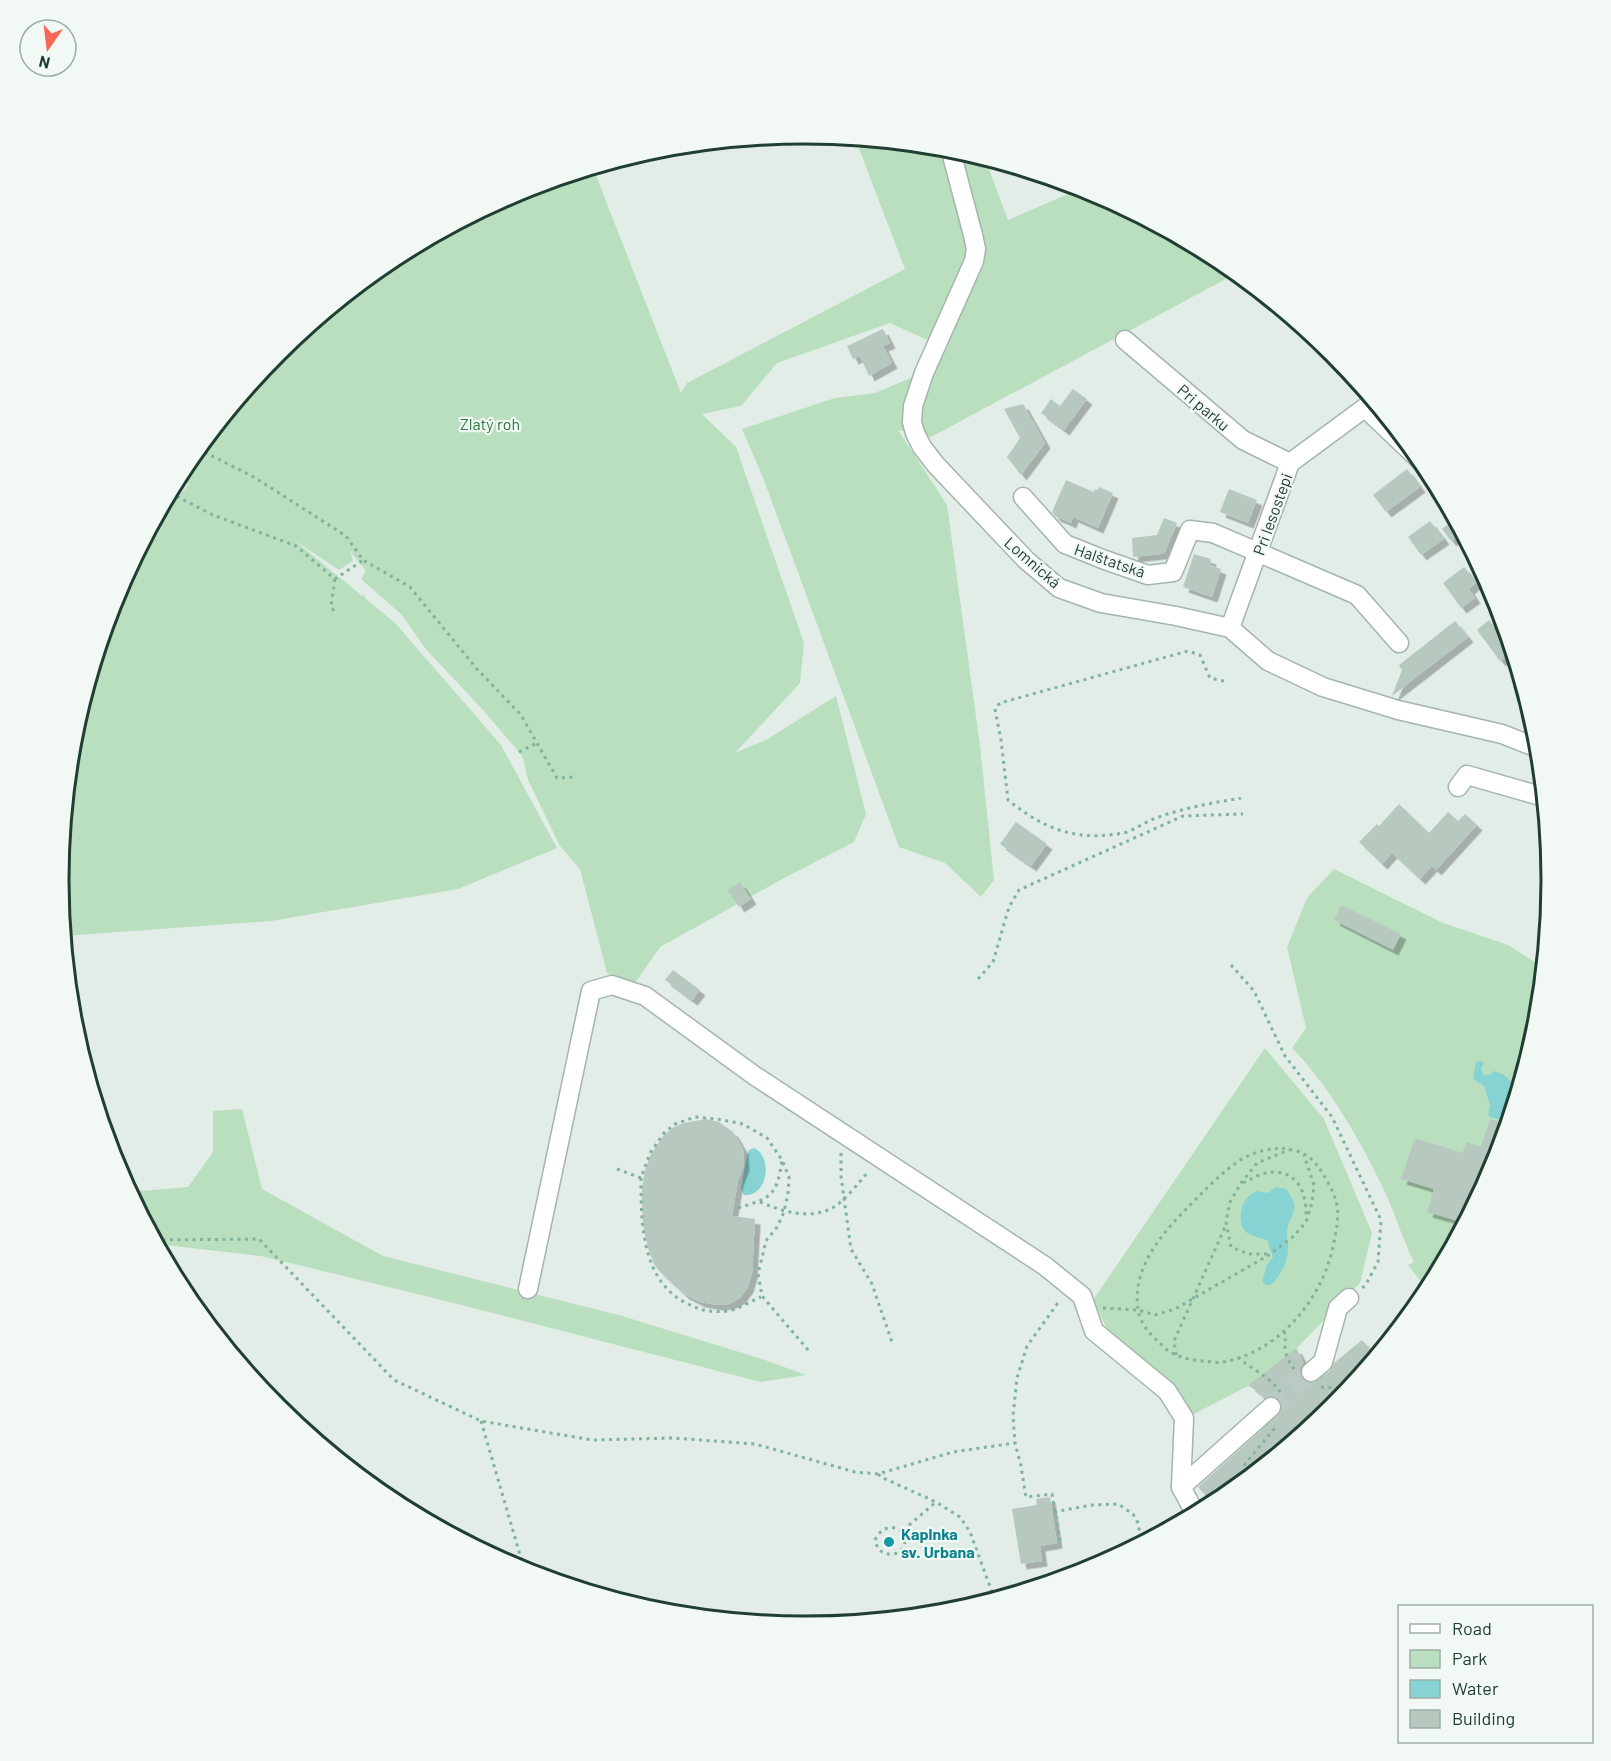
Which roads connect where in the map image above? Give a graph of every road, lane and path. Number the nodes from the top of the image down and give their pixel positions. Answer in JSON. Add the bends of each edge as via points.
{"nodes":[{"id":1,"x":953,"y":159,"type":"edge"},
{"id":2,"x":1125,"y":340,"type":"dead end"},
{"id":3,"x":1367,"y":405,"type":"edge"},
{"id":4,"x":206,"y":453,"type":"edge"},
{"id":5,"x":1290,"y":463,"type":"junction"},
{"id":6,"x":177,"y":497,"type":"edge"},
{"id":7,"x":1023,"y":497,"type":"dead end"},
{"id":8,"x":1258,"y":553,"type":"junction"},
{"id":9,"x":363,"y":560,"type":"junction"},
{"id":10,"x":335,"y":579,"type":"junction"},
{"id":11,"x":335,"y":613,"type":"dead end"},
{"id":12,"x":1230,"y":628,"type":"junction"},
{"id":13,"x":1399,"y":643,"type":"dead end"},
{"id":14,"x":1224,"y":681,"type":"dead end"},
{"id":15,"x":537,"y":743,"type":"junction"},
{"id":16,"x":1529,"y":745,"type":"edge"},
{"id":17,"x":519,"y":752,"type":"dead end"},
{"id":18,"x":576,"y":777,"type":"dead end"},
{"id":19,"x":1458,"y":787,"type":"dead end"},
{"id":20,"x":1537,"y":795,"type":"edge"},
{"id":21,"x":1240,"y":798,"type":"dead end"},
{"id":22,"x":1243,"y":814,"type":"dead end"},
{"id":23,"x":1231,"y":965,"type":"dead end"},
{"id":24,"x":978,"y":979,"type":"dead end"},
{"id":25,"x":841,"y":1132,"type":"junction"},
{"id":26,"x":1289,"y":1150,"type":"junction"},
{"id":27,"x":1304,"y":1154,"type":"junction"},
{"id":28,"x":880,"y":1158,"type":"junction"},
{"id":29,"x":782,"y":1160,"type":"junction"},
{"id":30,"x":617,"y":1169,"type":"dead end"},
{"id":31,"x":641,"y":1178,"type":"junction"},
{"id":32,"x":1241,"y":1184,"type":"junction"},
{"id":33,"x":845,"y":1197,"type":"junction"},
{"id":34,"x":760,"y":1202,"type":"junction"},
{"id":35,"x":738,"y":1208,"type":"dead end"},
{"id":36,"x":784,"y":1212,"type":"junction"},
{"id":37,"x":1227,"y":1222,"type":"junction"},
{"id":38,"x":1306,"y":1222,"type":"junction"},
{"id":39,"x":163,"y":1240,"type":"edge"},
{"id":40,"x":1269,"y":1255,"type":"junction"},
{"id":41,"x":1070,"y":1286,"type":"junction"},
{"id":42,"x":528,"y":1289,"type":"dead end"},
{"id":43,"x":762,"y":1296,"type":"junction"},
{"id":44,"x":1192,"y":1298,"type":"junction"},
{"id":45,"x":1349,"y":1298,"type":"joint"},
{"id":46,"x":1086,"y":1307,"type":"junction"},
{"id":47,"x":1138,"y":1310,"type":"junction"},
{"id":48,"x":893,"y":1345,"type":"dead end"},
{"id":49,"x":808,"y":1351,"type":"dead end"},
{"id":50,"x":1176,"y":1355,"type":"junction"},
{"id":51,"x":1311,"y":1372,"type":"tunnel mouth"},
{"id":52,"x":1271,"y":1407,"type":"tunnel mouth"},
{"id":53,"x":481,"y":1421,"type":"junction"},
{"id":54,"x":1015,"y":1443,"type":"junction"},
{"id":55,"x":878,"y":1474,"type":"junction"},
{"id":56,"x":1181,"y":1488,"type":"junction"},
{"id":57,"x":936,"y":1502,"type":"junction"},
{"id":58,"x":1192,"y":1507,"type":"edge"},
{"id":59,"x":1054,"y":1512,"type":"junction"},
{"id":60,"x":902,"y":1531,"type":"junction"},
{"id":61,"x":1140,"y":1536,"type":"edge"},
{"id":62,"x":1059,"y":1541,"type":"dead end"},
{"id":63,"x":521,"y":1560,"type":"edge"},
{"id":64,"x":992,"y":1593,"type":"edge"}],
"edges":[{"from":1,"to":12,"type":"street","name":"Lomnická","via":[[976,249],[913,406],[912,422],[922,447],[1026,560],[1059,588],[1101,603]]},
{"from":2,"to":5,"type":"street","name":"Pri parku","via":[[1243,440]]},
{"from":3,"to":5,"type":"street","name":"Pri lesostepi"},
{"from":4,"to":9,"type":"path","via":[[254,477],[346,536]]},
{"from":5,"to":8,"type":"street","name":"Pri lesostepi"},
{"from":6,"to":10,"type":"path","via":[[213,515],[296,546]]},
{"from":7,"to":8,"type":"street","name":"Halštatská","via":[[1065,544],[1148,575],[1173,572],[1190,530],[1213,533]]},
{"from":8,"to":12,"type":"street","name":"Pri lesostepi"},
{"from":8,"to":13,"type":"street","via":[[1357,595]]},
{"from":9,"to":10,"type":"path"},
{"from":9,"to":15,"type":"path","via":[[410,587],[476,668],[521,715]]},
{"from":10,"to":11,"type":"path","via":[[331,606]]},
{"from":12,"to":16,"type":"street","name":"Lomnická","via":[[1268,661],[1323,687],[1398,710],[1502,734]]},
{"from":14,"to":21,"type":"path","via":[[1210,678],[1200,655],[1188,651],[1000,703],[995,709],[1008,800],[1044,825],[1091,837],[1125,833],[1173,813]]},
{"from":15,"to":17,"type":"path"},
{"from":15,"to":18,"type":"path","via":[[557,778]]},
{"from":19,"to":20,"type":"street","via":[[1467,775]]},
{"from":22,"to":24,"type":"path","via":[[1183,816],[1019,890],[1009,907],[993,962]]},
{"from":23,"to":45,"type":"path","via":[[1254,991],[1285,1056],[1332,1117],[1381,1220],[1378,1262],[1365,1286]]},
{"from":25,"to":28,"type":"street"},
{"from":25,"to":33,"type":"path","via":[[840,1176]]},
{"from":25,"to":42,"type":"street","via":[[755,1076],[645,996],[612,985],[591,991]]},
{"from":26,"to":27,"type":"path"},
{"from":26,"to":32,"type":"path","via":[[1257,1163]]},
{"from":26,"to":47,"type":"path","via":[[1264,1149],[1240,1160],[1181,1214],[1155,1245],[1143,1267]]},
{"from":27,"to":38,"type":"path","via":[[1314,1185]]},
{"from":27,"to":50,"type":"path","via":[[1318,1165],[1338,1203],[1338,1224],[1323,1278],[1298,1317],[1256,1351],[1222,1362]]},
{"from":28,"to":33,"type":"path"},
{"from":28,"to":41,"type":"street"},
{"from":29,"to":31,"type":"path","via":[[766,1138],[743,1124],[695,1117],[664,1133],[650,1153]]},
{"from":29,"to":34,"type":"path","via":[[774,1192]]},
{"from":29,"to":36,"type":"path","via":[[789,1177]]},
{"from":30,"to":31,"type":"path"},
{"from":31,"to":43,"type":"path","via":[[643,1234],[651,1264],[675,1297],[709,1312],[729,1311]]},
{"from":32,"to":37,"type":"path","via":[[1230,1202]]},
{"from":32,"to":38,"type":"path","via":[[1275,1172],[1290,1176],[1299,1184],[1306,1202]]},
{"from":33,"to":36,"type":"path","via":[[830,1210]]},
{"from":33,"to":48,"type":"path","via":[[851,1249],[872,1284]]},
{"from":34,"to":35,"type":"path"},
{"from":34,"to":36,"type":"path"},
{"from":36,"to":43,"type":"path","via":[[766,1241],[758,1274]]},
{"from":37,"to":40,"type":"path","via":[[1231,1247],[1248,1254]]},
{"from":37,"to":44,"type":"path"},
{"from":38,"to":40,"type":"path"},
{"from":39,"to":53,"type":"path","via":[[259,1239],[394,1380]]},
{"from":40,"to":44,"type":"path"},
{"from":41,"to":46,"type":"street","via":[[1082,1296]]},
{"from":41,"to":54,"type":"path","via":[[1027,1346],[1017,1378]]},
{"from":43,"to":49,"type":"path"},
{"from":44,"to":47,"type":"path","via":[[1155,1315]]},
{"from":44,"to":50,"type":"path","via":[[1174,1341]]},
{"from":45,"to":51,"type":"street","via":[[1338,1308],[1323,1362]]},
{"from":46,"to":47,"type":"path"},
{"from":46,"to":56,"type":"street","via":[[1094,1331],[1167,1391],[1184,1418]]},
{"from":47,"to":50,"type":"path","via":[[1146,1330]]},
{"from":52,"to":56,"type":"street"},
{"from":53,"to":55,"type":"path","via":[[592,1440],[673,1438],[755,1444],[855,1472]]},
{"from":53,"to":63,"type":"path"},
{"from":54,"to":55,"type":"path","via":[[953,1452]]},
{"from":54,"to":59,"type":"path","via":[[1026,1497],[1052,1494]]},
{"from":55,"to":57,"type":"path"},
{"from":56,"to":58,"type":"street"},
{"from":57,"to":60,"type":"path"},
{"from":57,"to":64,"type":"path","via":[[965,1522]]},
{"from":59,"to":61,"type":"path","via":[[1118,1504],[1133,1514]]},
{"from":59,"to":62,"type":"path"},
{"from":60,"to":60,"type":"path","via":[[905,1536],[900,1552],[894,1555],[878,1549],[875,1540],[882,1530],[896,1527]]}]}
